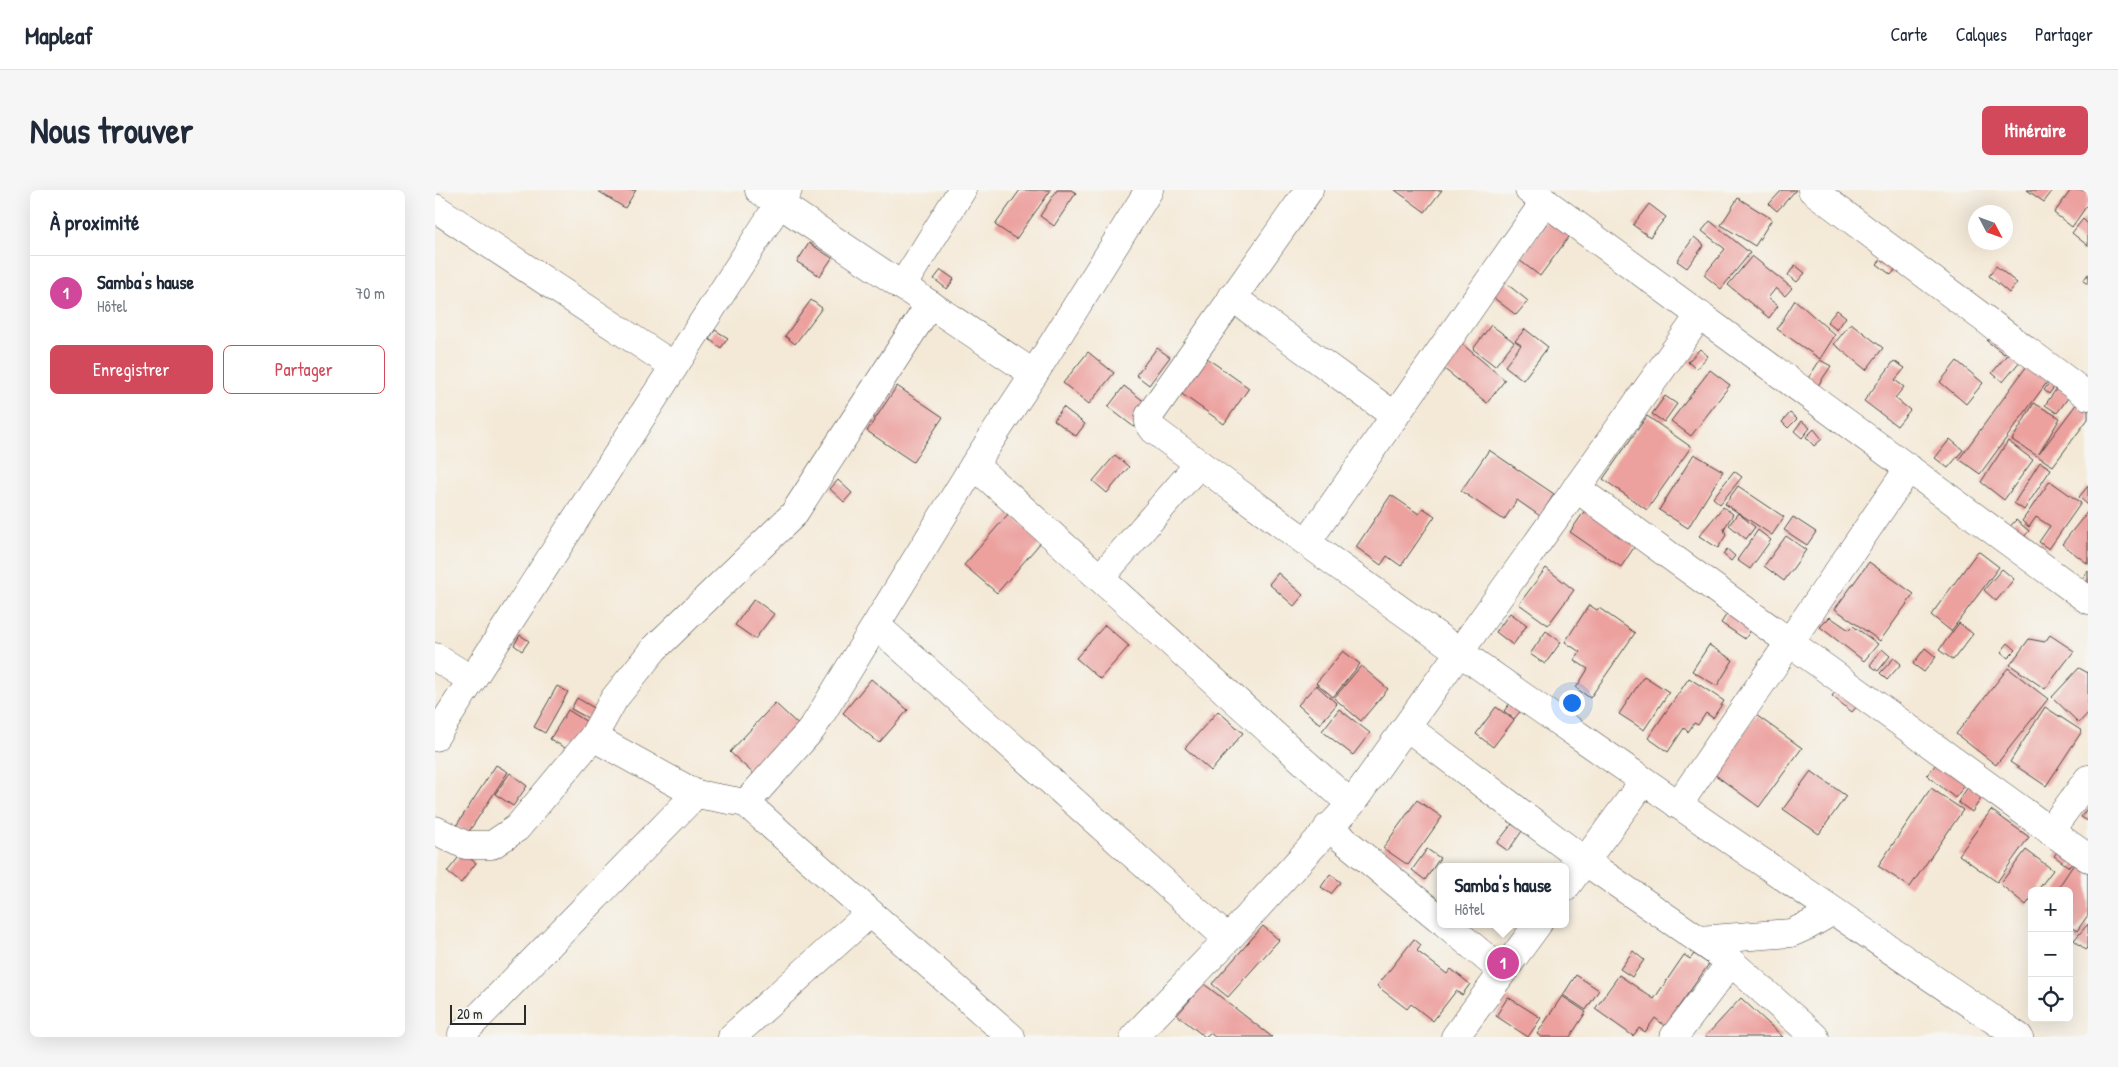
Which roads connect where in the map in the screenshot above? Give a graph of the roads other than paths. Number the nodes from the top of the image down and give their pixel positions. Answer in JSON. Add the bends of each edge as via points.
{"nodes":[{"id":1,"x":962,"y":190,"type":"edge"},
{"id":2,"x":1149,"y":190,"type":"edge"},
{"id":3,"x":1309,"y":190,"type":"edge"},
{"id":4,"x":1812,"y":190,"type":"edge"},
{"id":5,"x":775,"y":194,"type":"edge"},
{"id":6,"x":1537,"y":196,"type":"edge"},
{"id":7,"x":435,"y":208,"type":"edge"},
{"id":8,"x":902,"y":286,"type":"junction"},
{"id":9,"x":1232,"y":297,"type":"junction"},
{"id":10,"x":930,"y":304,"type":"junction"},
{"id":11,"x":1700,"y":315,"type":"junction"},
{"id":12,"x":674,"y":366,"type":"junction"},
{"id":13,"x":1034,"y":374,"type":"junction"},
{"id":14,"x":2088,"y":396,"type":"edge"},
{"id":15,"x":1395,"y":416,"type":"junction"},
{"id":16,"x":974,"y":464,"type":"junction"},
{"id":17,"x":1199,"y":464,"type":"junction"},
{"id":18,"x":1909,"y":468,"type":"junction"},
{"id":19,"x":1576,"y":488,"type":"junction"},
{"id":20,"x":1307,"y":542,"type":"junction"},
{"id":21,"x":1100,"y":578,"type":"junction"},
{"id":22,"x":2088,"y":600,"type":"edge"},
{"id":23,"x":877,"y":626,"type":"junction"},
{"id":24,"x":1789,"y":642,"type":"junction"},
{"id":25,"x":1458,"y":652,"type":"junction"},
{"id":26,"x":435,"y":657,"type":"edge"},
{"id":27,"x":472,"y":680,"type":"junction"},
{"id":28,"x":1407,"y":727,"type":"junction"},
{"id":29,"x":435,"y":737,"type":"edge"},
{"id":30,"x":593,"y":737,"type":"junction"},
{"id":31,"x":2088,"y":779,"type":"edge"},
{"id":32,"x":1644,"y":781,"type":"junction"},
{"id":33,"x":696,"y":794,"type":"junction"},
{"id":34,"x":746,"y":803,"type":"junction"},
{"id":35,"x":1351,"y":804,"type":"junction"},
{"id":36,"x":1678,"y":805,"type":"junction"},
{"id":37,"x":1328,"y":827,"type":"junction"},
{"id":38,"x":435,"y":830,"type":"edge"},
{"id":39,"x":2050,"y":831,"type":"junction"},
{"id":40,"x":2088,"y":858,"type":"edge"},
{"id":41,"x":1586,"y":862,"type":"junction"},
{"id":42,"x":1569,"y":883,"type":"edge"},
{"id":43,"x":1833,"y":910,"type":"junction"},
{"id":44,"x":870,"y":913,"type":"junction"},
{"id":45,"x":1437,"y":917,"type":"edge"},
{"id":46,"x":1451,"y":928,"type":"edge"},
{"id":47,"x":1535,"y":928,"type":"edge"},
{"id":48,"x":1228,"y":939,"type":"junction"},
{"id":49,"x":1699,"y":940,"type":"junction"},
{"id":50,"x":1731,"y":962,"type":"junction"},
{"id":51,"x":1502,"y":971,"type":"junction"},
{"id":52,"x":462,"y":1034,"type":"dead end"},
{"id":53,"x":732,"y":1037,"type":"edge"},
{"id":54,"x":1011,"y":1037,"type":"edge"},
{"id":55,"x":1134,"y":1037,"type":"edge"},
{"id":56,"x":1455,"y":1037,"type":"edge"},
{"id":57,"x":1674,"y":1037,"type":"edge"},
{"id":58,"x":1815,"y":1037,"type":"edge"},
{"id":59,"x":2019,"y":1037,"type":"edge"}],
"edges":[{"from":1,"to":8,"type":"street"},
{"from":2,"to":13,"type":"street"},
{"from":3,"to":9,"type":"street"},
{"from":4,"to":14,"type":"street"},
{"from":5,"to":8,"type":"street"},
{"from":5,"to":12,"type":"street"},
{"from":6,"to":11,"type":"street"},
{"from":6,"to":15,"type":"street"},
{"from":7,"to":12,"type":"street"},
{"from":8,"to":10,"type":"street"},
{"from":9,"to":15,"type":"street"},
{"from":9,"to":17,"type":"street","via":[[1149,416],[1154,430]]},
{"from":10,"to":13,"type":"street"},
{"from":10,"to":30,"type":"street","via":[[793,515],[654,649],[613,699]]},
{"from":11,"to":18,"type":"street"},
{"from":11,"to":19,"type":"street"},
{"from":12,"to":27,"type":"street"},
{"from":13,"to":16,"type":"street"},
{"from":15,"to":20,"type":"street"},
{"from":16,"to":21,"type":"street"},
{"from":16,"to":23,"type":"street"},
{"from":17,"to":20,"type":"street"},
{"from":17,"to":21,"type":"street"},
{"from":18,"to":22,"type":"street"},
{"from":18,"to":24,"type":"street"},
{"from":19,"to":24,"type":"street"},
{"from":19,"to":25,"type":"street"},
{"from":20,"to":25,"type":"street"},
{"from":21,"to":35,"type":"street"},
{"from":23,"to":34,"type":"street","via":[[812,729]]},
{"from":23,"to":48,"type":"street"},
{"from":24,"to":36,"type":"street"},
{"from":24,"to":39,"type":"street"},
{"from":25,"to":28,"type":"street"},
{"from":25,"to":32,"type":"street"},
{"from":26,"to":27,"type":"street"},
{"from":27,"to":29,"type":"street"},
{"from":28,"to":35,"type":"street"},
{"from":28,"to":41,"type":"street"},
{"from":30,"to":33,"type":"street"},
{"from":30,"to":38,"type":"street","via":[[517,828],[492,845],[465,845]]},
{"from":31,"to":39,"type":"street"},
{"from":32,"to":36,"type":"street"},
{"from":32,"to":41,"type":"street"},
{"from":33,"to":34,"type":"street"},
{"from":33,"to":52,"type":"street"},
{"from":34,"to":44,"type":"street"},
{"from":35,"to":37,"type":"street"},
{"from":36,"to":43,"type":"street"},
{"from":37,"to":45,"type":"street"},
{"from":37,"to":48,"type":"street"},
{"from":39,"to":40,"type":"street"},
{"from":41,"to":42,"type":"street"},
{"from":41,"to":49,"type":"street"},
{"from":43,"to":49,"type":"street","via":[[1791,933]]},
{"from":43,"to":59,"type":"street"},
{"from":44,"to":53,"type":"street"},
{"from":44,"to":54,"type":"street"},
{"from":46,"to":51,"type":"street"},
{"from":47,"to":51,"type":"street"},
{"from":48,"to":55,"type":"street"},
{"from":49,"to":50,"type":"street"},
{"from":50,"to":57,"type":"street"},
{"from":50,"to":58,"type":"street"},
{"from":51,"to":56,"type":"street"}]}
